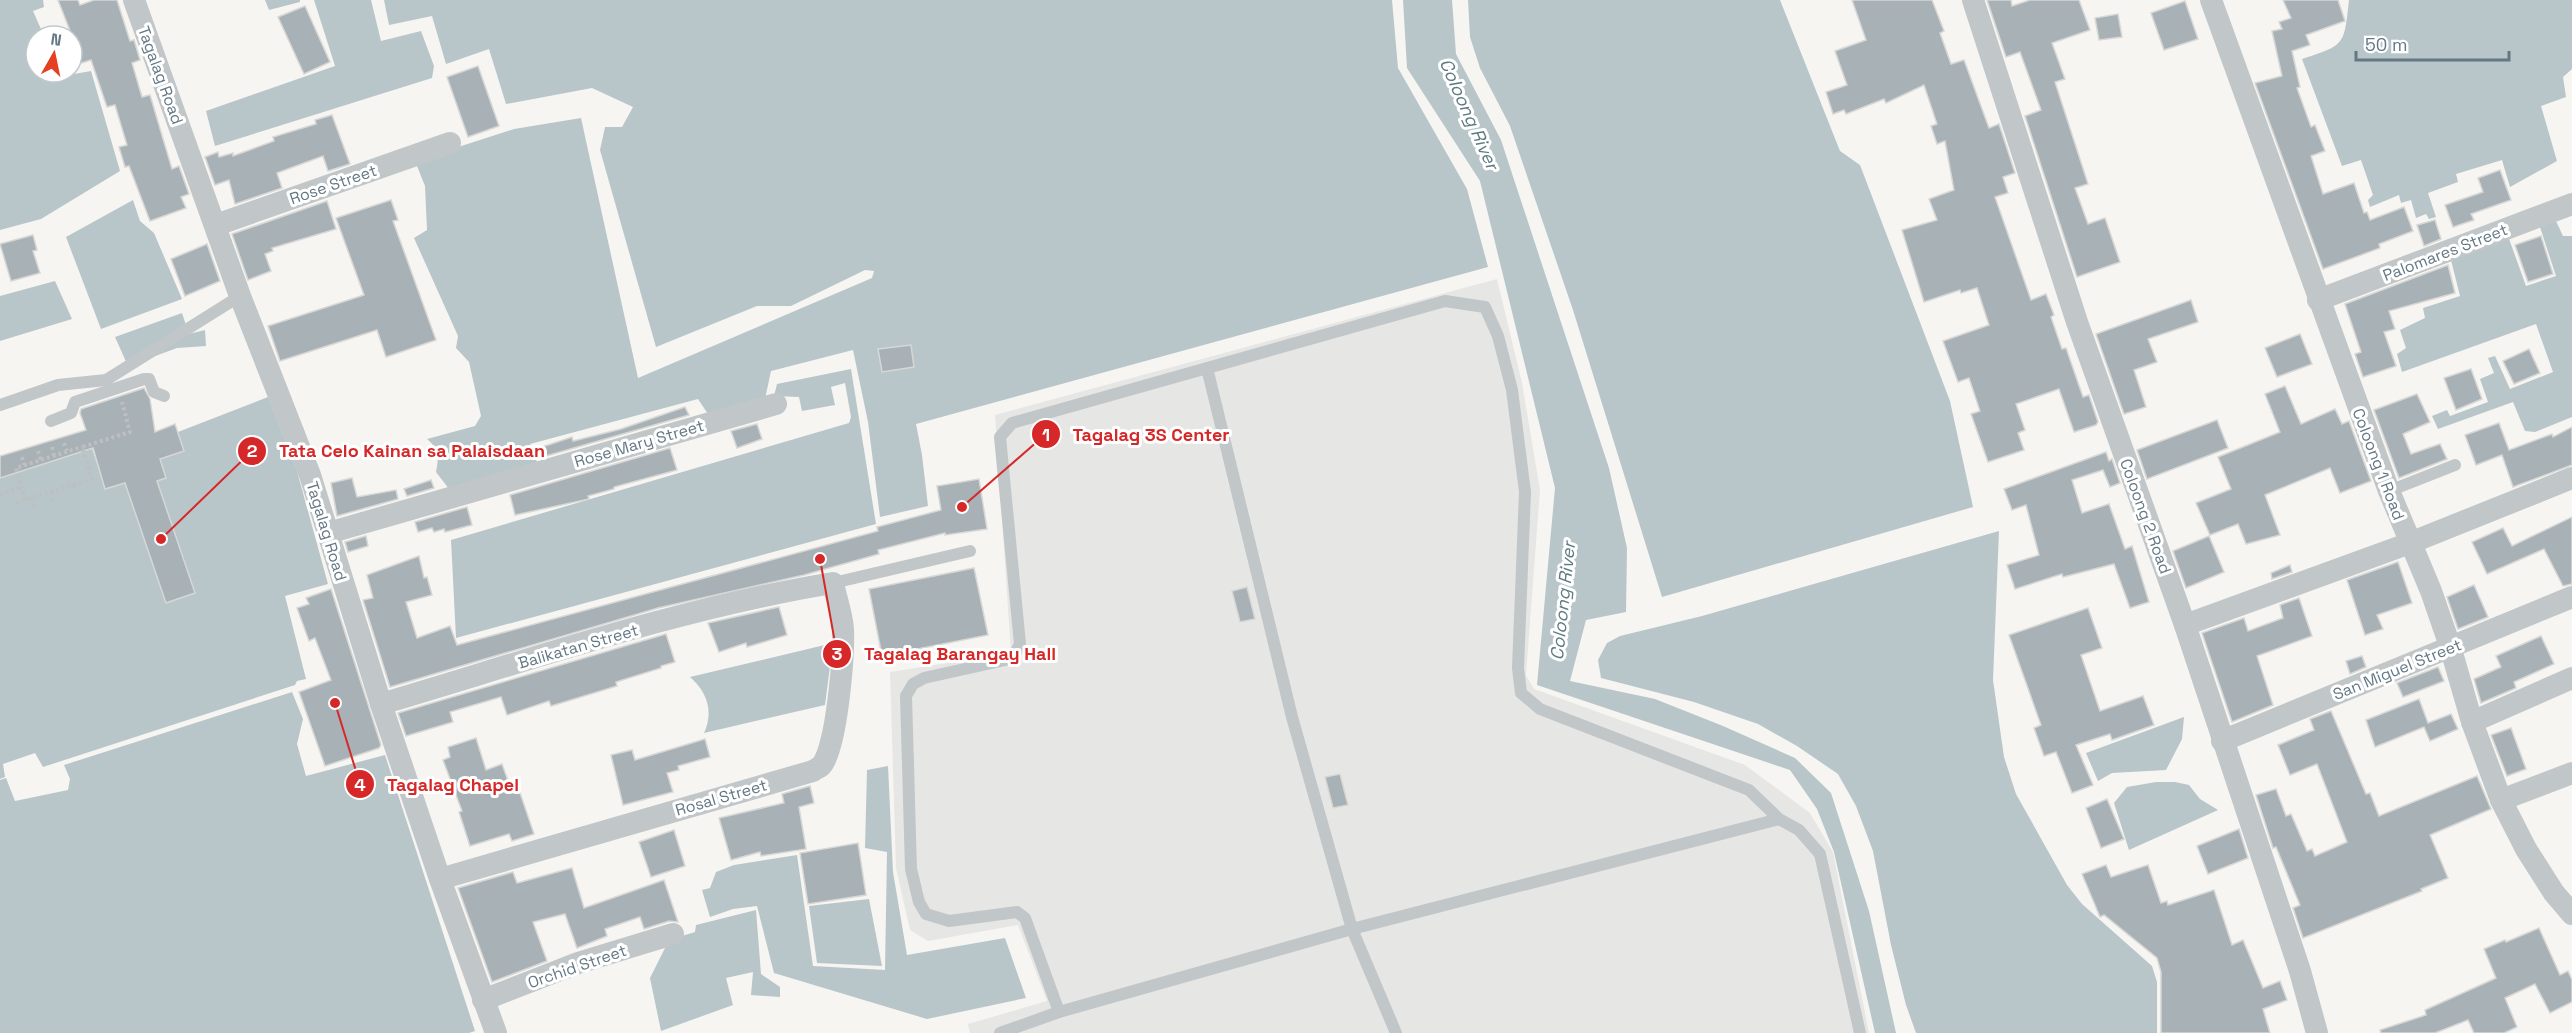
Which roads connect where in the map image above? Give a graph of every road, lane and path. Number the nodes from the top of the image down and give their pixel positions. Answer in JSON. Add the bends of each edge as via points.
{"nodes":[{"id":1,"x":134,"y":0,"type":"edge"},
{"id":2,"x":1973,"y":0,"type":"edge"},
{"id":3,"x":2211,"y":0,"type":"edge"},
{"id":4,"x":450,"y":143,"type":"dead end"},
{"id":5,"x":2572,"y":204,"type":"edge"},
{"id":6,"x":216,"y":225,"type":"junction"},
{"id":7,"x":240,"y":296,"type":"junction"},
{"id":8,"x":2318,"y":300,"type":"junction"},
{"id":9,"x":1207,"y":368,"type":"junction"},
{"id":10,"x":159,"y":394,"type":"joint"},
{"id":11,"x":776,"y":404,"type":"dead end"},
{"id":12,"x":0,"y":405,"type":"edge"},
{"id":13,"x":51,"y":421,"type":"dead end"},
{"id":14,"x":64,"y":443,"type":"dead end"},
{"id":15,"x":52,"y":447,"type":"dead end"},
{"id":16,"x":82,"y":447,"type":"junction"},
{"id":17,"x":39,"y":451,"type":"dead end"},
{"id":18,"x":67,"y":451,"type":"junction"},
{"id":19,"x":54,"y":456,"type":"junction"},
{"id":20,"x":22,"y":457,"type":"dead end"},
{"id":21,"x":41,"y":460,"type":"junction"},
{"id":22,"x":24,"y":465,"type":"junction"},
{"id":23,"x":2455,"y":465,"type":"dead end"},
{"id":24,"x":2572,"y":478,"type":"edge"},
{"id":25,"x":73,"y":485,"type":"junction"},
{"id":26,"x":22,"y":487,"type":"junction"},
{"id":27,"x":75,"y":491,"type":"dead end"},
{"id":28,"x":2389,"y":491,"type":"junction"},
{"id":29,"x":52,"y":492,"type":"junction"},
{"id":30,"x":0,"y":495,"type":"edge"},
{"id":31,"x":29,"y":499,"type":"junction"},
{"id":32,"x":16,"y":503,"type":"dead end"},
{"id":33,"x":52,"y":504,"type":"dead end"},
{"id":34,"x":34,"y":509,"type":"dead end"},
{"id":35,"x":328,"y":533,"type":"junction"},
{"id":36,"x":2410,"y":543,"type":"junction"},
{"id":37,"x":970,"y":551,"type":"dead end"},
{"id":38,"x":833,"y":583,"type":"junction"},
{"id":39,"x":2572,"y":597,"type":"edge"},
{"id":40,"x":2185,"y":625,"type":"junction"},
{"id":41,"x":2450,"y":646,"type":"junction"},
{"id":42,"x":2572,"y":678,"type":"edge"},
{"id":43,"x":381,"y":704,"type":"junction"},
{"id":44,"x":2472,"y":722,"type":"junction"},
{"id":45,"x":2222,"y":741,"type":"junction"},
{"id":46,"x":2572,"y":774,"type":"edge"},
{"id":47,"x":2500,"y":800,"type":"junction"},
{"id":48,"x":1779,"y":819,"type":"junction"},
{"id":49,"x":440,"y":879,"type":"junction"},
{"id":50,"x":2572,"y":914,"type":"edge"},
{"id":51,"x":1352,"y":929,"type":"junction"},
{"id":52,"x":673,"y":934,"type":"dead end"},
{"id":53,"x":483,"y":1000,"type":"junction"},
{"id":54,"x":1059,"y":1012,"type":"junction"},
{"id":55,"x":496,"y":1033,"type":"edge"},
{"id":56,"x":1000,"y":1033,"type":"edge"},
{"id":57,"x":1396,"y":1033,"type":"edge"},
{"id":58,"x":1860,"y":1033,"type":"edge"},
{"id":59,"x":2317,"y":1033,"type":"edge"}],
"edges":[{"from":1,"to":6,"type":"street","name":"Tagalag Road"},
{"from":2,"to":40,"type":"street","name":"Coloong 2 Road","via":[[2078,322]]},
{"from":3,"to":8,"type":"street","name":"Coloong 1 Road"},
{"from":4,"to":6,"type":"street","name":"Rose Street"},
{"from":5,"to":8,"type":"street","name":"Palomares Street"},
{"from":6,"to":7,"type":"street","name":"Tagalag Road"},
{"from":7,"to":12,"type":"lane","via":[[106,381],[58,385]]},
{"from":7,"to":35,"type":"street","name":"Tagalag Road"},
{"from":8,"to":28,"type":"street","name":"Coloong 1 Road"},
{"from":9,"to":48,"type":"lane","via":[[1445,301],[1485,307],[1498,336],[1512,390],[1525,492],[1518,668],[1521,693],[1540,709],[1749,790]]},
{"from":9,"to":51,"type":"lane","via":[[1292,717]]},
{"from":9,"to":54,"type":"lane","via":[[1012,423],[1000,437],[1020,644],[1015,654],[1005,660],[924,678],[912,684],[906,696],[911,869],[919,902],[926,914],[949,921],[1017,912],[1025,918]]},
{"from":10,"to":13,"type":"lane","via":[[149,379],[144,379],[75,402],[71,413]]},
{"from":10,"to":16,"type":"path","via":[[121,403],[130,432]]},
{"from":11,"to":35,"type":"street","name":"Rose Mary Street"},
{"from":14,"to":18,"type":"path"},
{"from":15,"to":19,"type":"path"},
{"from":16,"to":18,"type":"path"},
{"from":16,"to":25,"type":"path","via":[[92,479],[90,483]]},
{"from":17,"to":21,"type":"path"},
{"from":18,"to":19,"type":"path"},
{"from":19,"to":21,"type":"path"},
{"from":20,"to":22,"type":"path"},
{"from":21,"to":22,"type":"path"},
{"from":22,"to":26,"type":"path","via":[[16,468]]},
{"from":23,"to":28,"type":"lane"},
{"from":24,"to":36,"type":"street"},
{"from":25,"to":27,"type":"path"},
{"from":25,"to":29,"type":"path"},
{"from":26,"to":30,"type":"path"},
{"from":26,"to":31,"type":"path"},
{"from":28,"to":36,"type":"street","name":"Coloong 1 Road"},
{"from":29,"to":31,"type":"path"},
{"from":29,"to":33,"type":"path"},
{"from":31,"to":32,"type":"path"},
{"from":31,"to":34,"type":"path"},
{"from":35,"to":43,"type":"street","name":"Tagalag Road"},
{"from":36,"to":40,"type":"street"},
{"from":36,"to":41,"type":"street","name":"Coloong 1 Road"},
{"from":37,"to":38,"type":"lane"},
{"from":38,"to":43,"type":"street","name":"Balikatan Street","via":[[776,592],[647,626]]},
{"from":38,"to":49,"type":"street","name":"Rosal Street","via":[[843,626],[842,670],[837,713],[821,765],[813,771]]},
{"from":39,"to":41,"type":"street","name":"San Miguel Street"},
{"from":40,"to":45,"type":"street","name":"Coloong 2 Road"},
{"from":41,"to":44,"type":"street","name":"Coloong 1 Road"},
{"from":41,"to":45,"type":"street","name":"San Miguel Street"},
{"from":42,"to":44,"type":"street"},
{"from":43,"to":49,"type":"street","name":"Tagalag Road"},
{"from":44,"to":47,"type":"street","name":"Coloong 1 Road"},
{"from":45,"to":59,"type":"street","name":"Coloong 2 Road","via":[[2300,971]]},
{"from":46,"to":47,"type":"street"},
{"from":47,"to":50,"type":"street","name":"Coloong 1 Road","via":[[2526,849]]},
{"from":48,"to":51,"type":"lane"},
{"from":48,"to":58,"type":"lane","via":[[1799,830],[1820,854]]},
{"from":49,"to":53,"type":"street","name":"Tagalag Road"},
{"from":51,"to":54,"type":"lane"},
{"from":51,"to":57,"type":"lane"},
{"from":52,"to":53,"type":"street","name":"Orchid Street","via":[[579,963]]},
{"from":53,"to":55,"type":"street","name":"Tagalag Road"},
{"from":54,"to":56,"type":"lane"}]}
